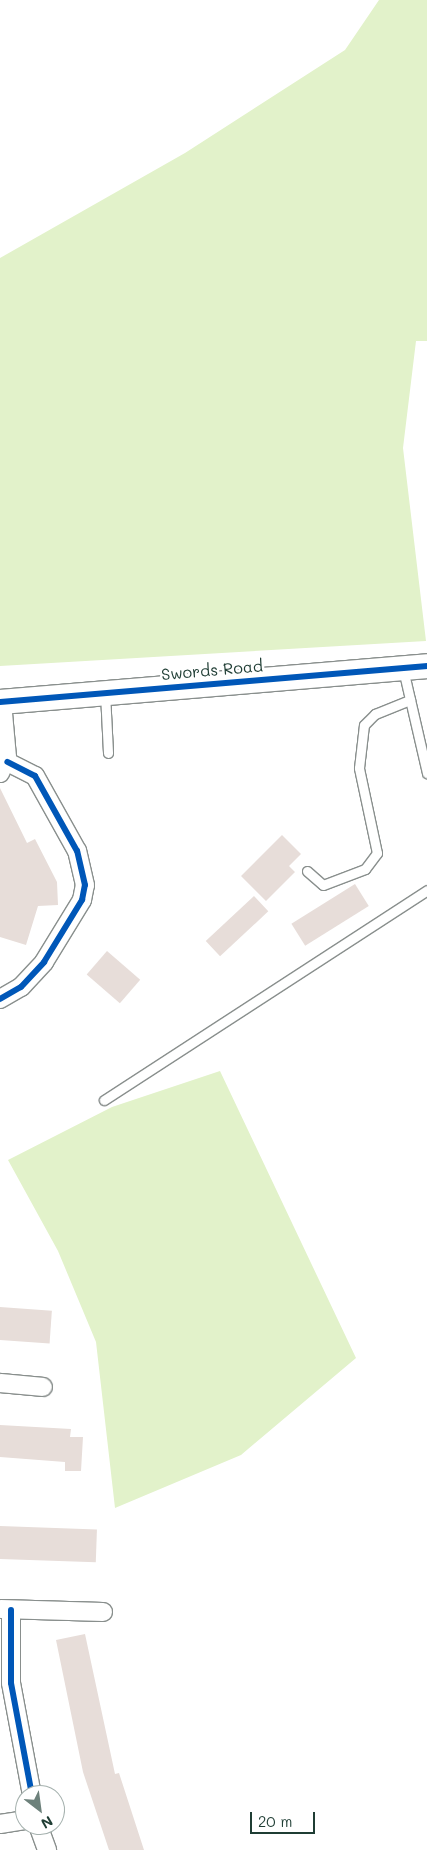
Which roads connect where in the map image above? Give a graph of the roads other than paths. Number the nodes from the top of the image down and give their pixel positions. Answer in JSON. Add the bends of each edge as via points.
{"nodes":[{"id":1,"x":427,"y":666,"type":"edge"},
{"id":2,"x":403,"y":667,"type":"junction"},
{"id":3,"x":105,"y":693,"type":"junction"},
{"id":4,"x":410,"y":700,"type":"junction"},
{"id":5,"x":1,"y":702,"type":"edge"},
{"id":6,"x":108,"y":753,"type":"dead end"},
{"id":7,"x":3,"y":768,"type":"edge"},
{"id":8,"x":427,"y":773,"type":"edge"},
{"id":9,"x":307,"y":871,"type":"dead end"},
{"id":10,"x":427,"y":890,"type":"edge"},
{"id":11,"x":0,"y":999,"type":"edge"},
{"id":12,"x":104,"y":1100,"type":"dead end"},
{"id":13,"x":0,"y":1383,"type":"edge"},
{"id":14,"x":43,"y":1387,"type":"dead end"},
{"id":15,"x":6,"y":1609,"type":"edge"},
{"id":16,"x":103,"y":1612,"type":"dead end"},
{"id":17,"x":30,"y":1785,"type":"edge"},
{"id":18,"x":15,"y":1822,"type":"edge"},
{"id":19,"x":0,"y":1824,"type":"edge"},
{"id":20,"x":42,"y":1835,"type":"edge"},
{"id":21,"x":47,"y":1850,"type":"edge"}],
"edges":[{"from":1,"to":2,"type":"main road","name":"Swords Road"},
{"from":2,"to":3,"type":"main road","name":"Swords Road"},
{"from":2,"to":4,"type":"lane"},
{"from":3,"to":5,"type":"main road","name":"Swords Road"},
{"from":3,"to":6,"type":"lane"},
{"from":4,"to":8,"type":"lane"},
{"from":4,"to":9,"type":"lane","via":[[374,714],[364,725],[359,768],[377,853],[364,869],[323,885]]},
{"from":5,"to":7,"type":"street"},
{"from":7,"to":11,"type":"street","via":[[35,776],[77,851],[85,885],[82,900],[44,962],[21,987]]},
{"from":10,"to":12,"type":"lane"},
{"from":13,"to":14,"type":"street"},
{"from":15,"to":16,"type":"street"},
{"from":15,"to":17,"type":"street","via":[[11,1683]]},
{"from":18,"to":19,"type":"street"},
{"from":20,"to":21,"type":"street"}]}
